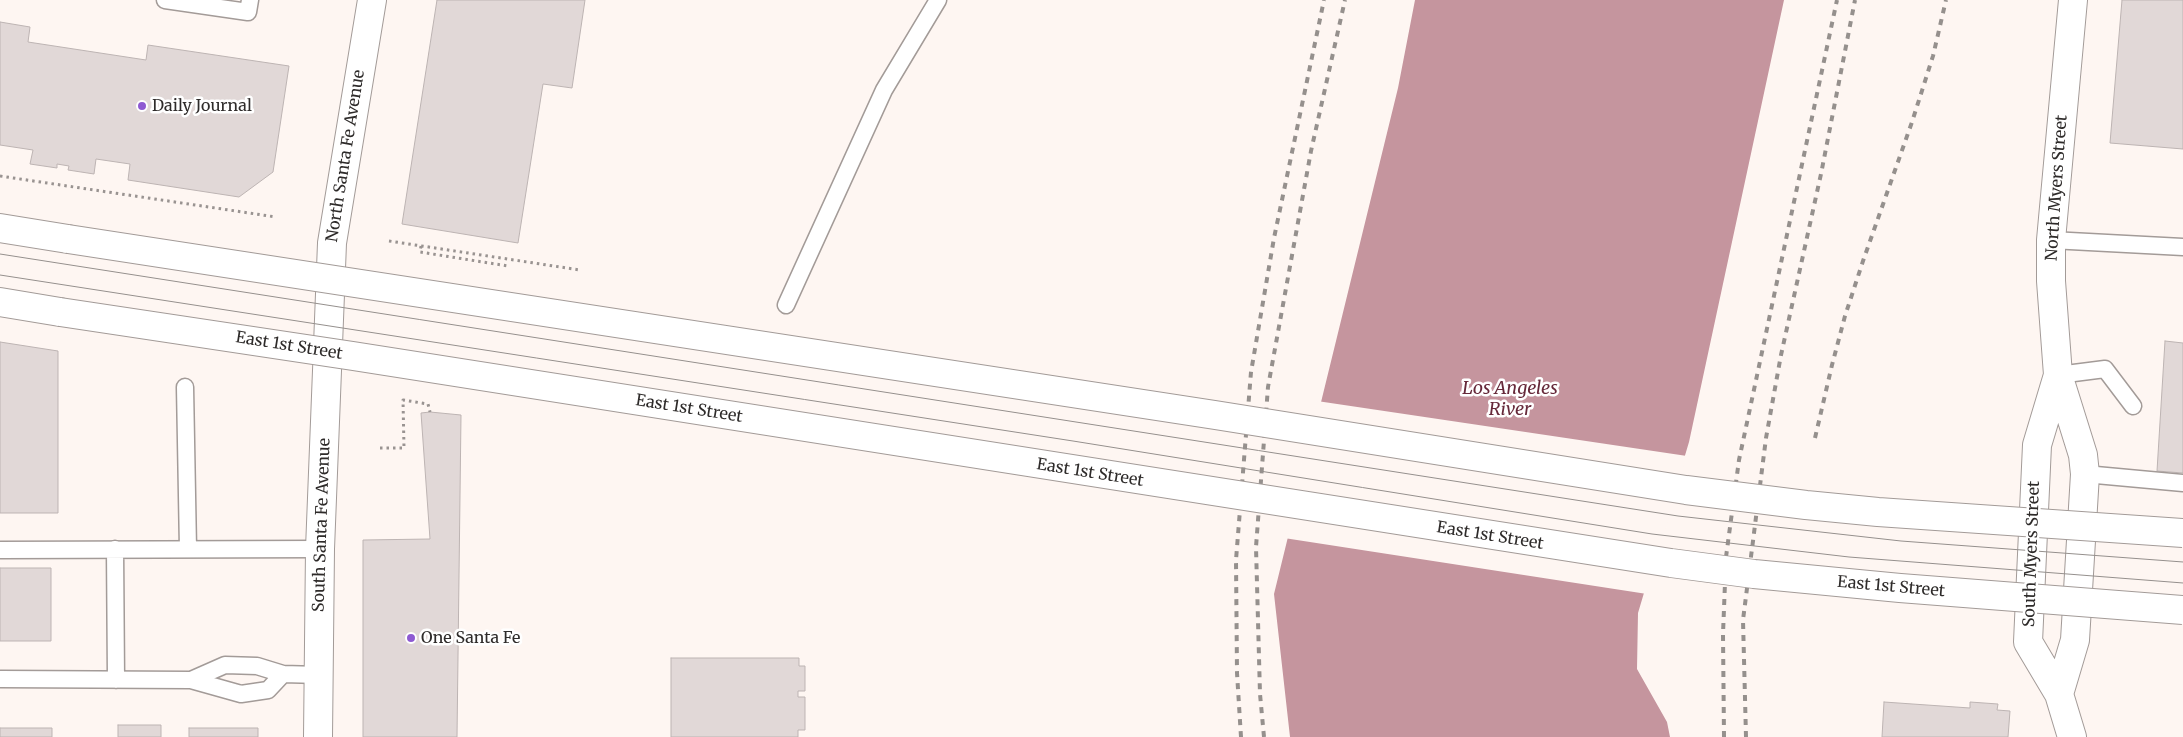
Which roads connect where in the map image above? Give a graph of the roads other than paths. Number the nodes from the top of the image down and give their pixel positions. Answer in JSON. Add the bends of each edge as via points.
{"nodes":[{"id":1,"x":164,"y":0,"type":"edge"},
{"id":2,"x":250,"y":0,"type":"edge"},
{"id":3,"x":372,"y":0,"type":"edge"},
{"id":4,"x":938,"y":0,"type":"edge"},
{"id":5,"x":2073,"y":0,"type":"edge"},
{"id":6,"x":0,"y":228,"type":"edge"},
{"id":7,"x":2051,"y":240,"type":"junction"},
{"id":8,"x":2183,"y":247,"type":"edge"},
{"id":9,"x":0,"y":302,"type":"edge"},
{"id":10,"x":786,"y":305,"type":"dead end"},
{"id":11,"x":329,"y":312,"type":"joint"},
{"id":12,"x":2058,"y":375,"type":"junction"},
{"id":13,"x":185,"y":387,"type":"dead end"},
{"id":14,"x":2133,"y":406,"type":"dead end"},
{"id":15,"x":2036,"y":466,"type":"joint"},
{"id":16,"x":2085,"y":474,"type":"junction"},
{"id":17,"x":2183,"y":483,"type":"edge"},
{"id":18,"x":2183,"y":533,"type":"edge"},
{"id":19,"x":115,"y":549,"type":"junction"},
{"id":20,"x":188,"y":549,"type":"junction"},
{"id":21,"x":320,"y":549,"type":"junction"},
{"id":22,"x":0,"y":550,"type":"edge"},
{"id":23,"x":2183,"y":610,"type":"edge"},
{"id":24,"x":283,"y":674,"type":"junction"},
{"id":25,"x":319,"y":675,"type":"junction"},
{"id":26,"x":0,"y":679,"type":"edge"},
{"id":27,"x":116,"y":680,"type":"junction"},
{"id":28,"x":191,"y":680,"type":"junction"},
{"id":29,"x":2059,"y":694,"type":"junction"},
{"id":30,"x":318,"y":737,"type":"edge"},
{"id":31,"x":2072,"y":737,"type":"edge"}],
"edges":[{"from":1,"to":2,"type":"lane","via":[[248,12]]},
{"from":3,"to":11,"type":"main road","name":"North Santa Fe Avenue","via":[[332,244]]},
{"from":4,"to":10,"type":"lane","via":[[884,90]]},
{"from":5,"to":7,"type":"main road","name":"North Myers Street"},
{"from":6,"to":18,"type":"main road","bridge":true,"via":[[1686,490],[1878,512]]},
{"from":7,"to":8,"type":"lane"},
{"from":7,"to":12,"type":"main road","name":"North Myers Street"},
{"from":9,"to":23,"type":"main road","name":"East 1st Street","bridge":true,"via":[[1680,564],[1891,587]]},
{"from":11,"to":21,"type":"main road","name":"South Santa Fe Avenue"},
{"from":12,"to":14,"type":"lane","via":[[2105,370]]},
{"from":12,"to":15,"type":"main road","name":"North Myers Street","via":[[2037,445]]},
{"from":12,"to":16,"type":"main road","name":"North Myers Street","via":[[2083,454]]},
{"from":13,"to":20,"type":"lane"},
{"from":15,"to":29,"type":"main road","name":"South Myers Street","via":[[2028,642]]},
{"from":16,"to":17,"type":"lane"},
{"from":16,"to":29,"type":"main road","via":[[2075,640]]},
{"from":19,"to":20,"type":"lane"},
{"from":19,"to":22,"type":"lane"},
{"from":19,"to":27,"type":"lane"},
{"from":20,"to":21,"type":"lane"},
{"from":21,"to":25,"type":"main road","name":"South Santa Fe Avenue"},
{"from":24,"to":25,"type":"lane"},
{"from":24,"to":28,"type":"lane","via":[[257,666],[225,665]]},
{"from":24,"to":28,"type":"lane","via":[[268,690],[241,694]]},
{"from":25,"to":30,"type":"main road","name":"South Santa Fe Avenue"},
{"from":26,"to":27,"type":"lane"},
{"from":27,"to":28,"type":"lane"},
{"from":29,"to":31,"type":"main road","name":"South Myers Street"}]}
